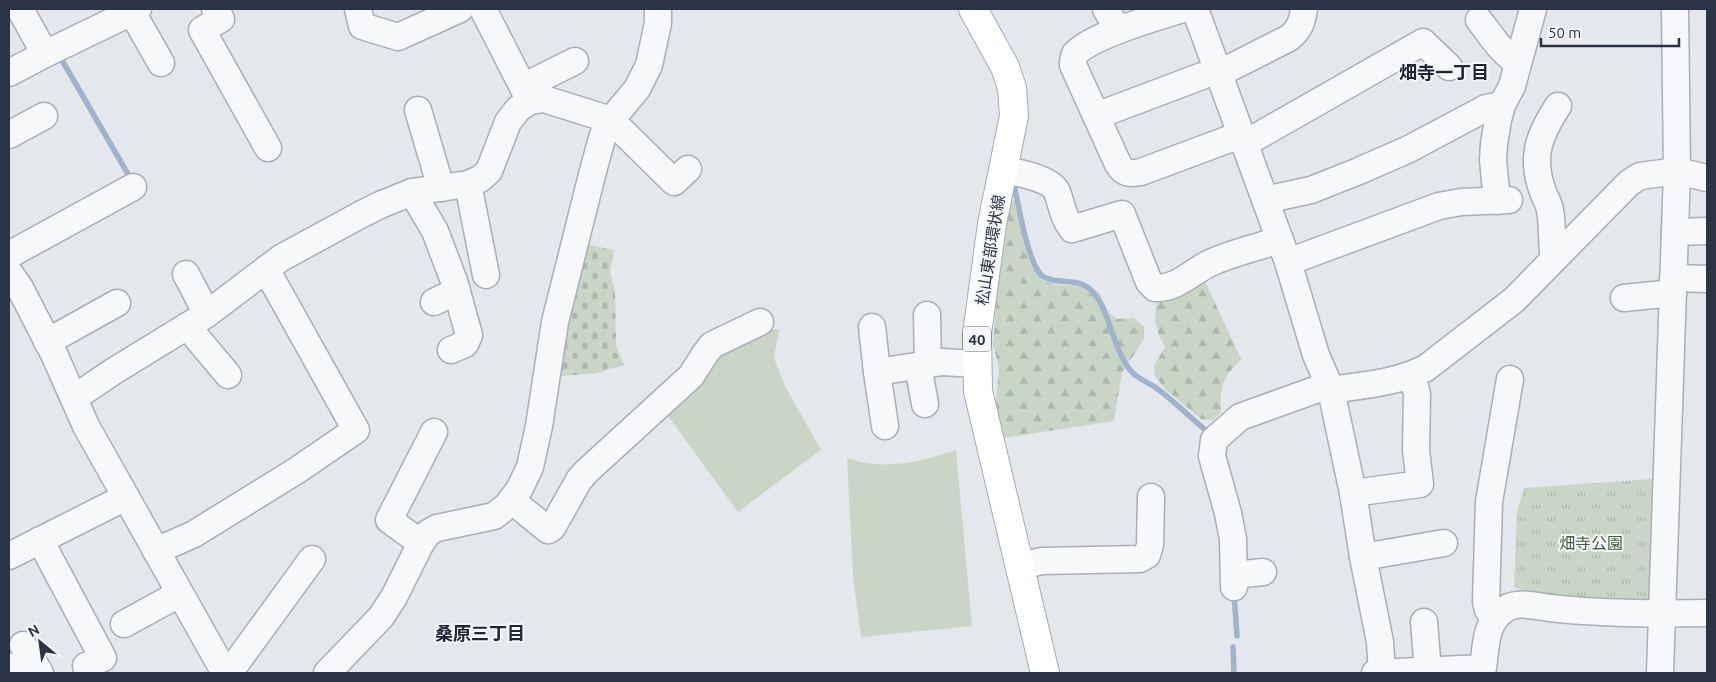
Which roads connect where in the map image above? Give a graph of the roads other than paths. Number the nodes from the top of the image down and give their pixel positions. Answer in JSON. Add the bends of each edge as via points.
{"nodes":[{"id":1,"x":20,"y":9,"type":"edge"},
{"id":2,"x":215,"y":9,"type":"edge"},
{"id":3,"x":358,"y":9,"type":"edge"},
{"id":4,"x":460,"y":9,"type":"edge"},
{"id":5,"x":483,"y":9,"type":"edge"},
{"id":6,"x":658,"y":9,"type":"edge"},
{"id":7,"x":973,"y":9,"type":"edge"},
{"id":8,"x":1185,"y":9,"type":"edge"},
{"id":9,"x":1304,"y":9,"type":"edge"},
{"id":10,"x":1533,"y":9,"type":"edge"},
{"id":11,"x":1676,"y":9,"type":"edge"},
{"id":12,"x":135,"y":10,"type":"edge"},
{"id":13,"x":1112,"y":19,"type":"edge"},
{"id":14,"x":1479,"y":20,"type":"dead end"},
{"id":15,"x":45,"y":54,"type":"junction"},
{"id":16,"x":575,"y":61,"type":"dead end"},
{"id":17,"x":1518,"y":62,"type":"junction"},
{"id":18,"x":161,"y":64,"type":"dead end"},
{"id":19,"x":1450,"y":67,"type":"dead end"},
{"id":20,"x":9,"y":73,"type":"edge"},
{"id":21,"x":1210,"y":75,"type":"junction"},
{"id":22,"x":527,"y":94,"type":"junction"},
{"id":23,"x":1502,"y":105,"type":"junction"},
{"id":24,"x":1558,"y":106,"type":"dead end"},
{"id":25,"x":418,"y":110,"type":"dead end"},
{"id":26,"x":44,"y":116,"type":"dead end"},
{"id":27,"x":1096,"y":116,"type":"junction"},
{"id":28,"x":611,"y":120,"type":"junction"},
{"id":29,"x":9,"y":135,"type":"edge"},
{"id":30,"x":1236,"y":140,"type":"junction"},
{"id":31,"x":267,"y":149,"type":"dead end"},
{"id":32,"x":688,"y":169,"type":"dead end"},
{"id":33,"x":1003,"y":169,"type":"junction"},
{"id":34,"x":1677,"y":171,"type":"junction"},
{"id":35,"x":1707,"y":178,"type":"edge"},
{"id":36,"x":468,"y":184,"type":"junction"},
{"id":37,"x":133,"y":187,"type":"dead end"},
{"id":38,"x":441,"y":188,"type":"junction"},
{"id":39,"x":412,"y":192,"type":"junction"},
{"id":40,"x":1265,"y":200,"type":"junction"},
{"id":41,"x":1707,"y":231,"type":"edge"},
{"id":42,"x":1674,"y":232,"type":"junction"},
{"id":43,"x":1284,"y":251,"type":"junction"},
{"id":44,"x":9,"y":255,"type":"edge"},
{"id":45,"x":1554,"y":259,"type":"junction"},
{"id":46,"x":266,"y":269,"type":"junction"},
{"id":47,"x":9,"y":272,"type":"edge"},
{"id":48,"x":186,"y":274,"type":"dead end"},
{"id":49,"x":486,"y":275,"type":"dead end"},
{"id":50,"x":1707,"y":279,"type":"edge"},
{"id":51,"x":1673,"y":286,"type":"junction"},
{"id":52,"x":457,"y":291,"type":"junction"},
{"id":53,"x":1624,"y":298,"type":"dead end"},
{"id":54,"x":434,"y":302,"type":"dead end"},
{"id":55,"x":117,"y":303,"type":"dead end"},
{"id":56,"x":927,"y":315,"type":"dead end"},
{"id":57,"x":197,"y":320,"type":"junction"},
{"id":58,"x":760,"y":322,"type":"dead end"},
{"id":59,"x":872,"y":327,"type":"dead end"},
{"id":60,"x":48,"y":342,"type":"junction"},
{"id":61,"x":451,"y":350,"type":"dead end"},
{"id":62,"x":976,"y":364,"type":"junction"},
{"id":63,"x":923,"y":365,"type":"junction"},
{"id":64,"x":878,"y":372,"type":"junction"},
{"id":65,"x":228,"y":375,"type":"dead end"},
{"id":66,"x":1412,"y":375,"type":"junction"},
{"id":67,"x":1330,"y":388,"type":"junction"},
{"id":68,"x":1503,"y":393,"type":"dead end"},
{"id":69,"x":74,"y":398,"type":"junction"},
{"id":70,"x":925,"y":404,"type":"dead end"},
{"id":71,"x":885,"y":426,"type":"dead end"},
{"id":72,"x":434,"y":432,"type":"dead end"},
{"id":73,"x":1353,"y":493,"type":"junction"},
{"id":74,"x":126,"y":497,"type":"junction"},
{"id":75,"x":1150,"y":497,"type":"dead end"},
{"id":76,"x":511,"y":500,"type":"junction"},
{"id":77,"x":40,"y":540,"type":"junction"},
{"id":78,"x":421,"y":543,"type":"junction"},
{"id":79,"x":1444,"y":543,"type":"dead end"},
{"id":80,"x":156,"y":551,"type":"junction"},
{"id":81,"x":9,"y":556,"type":"edge"},
{"id":82,"x":1363,"y":558,"type":"junction"},
{"id":83,"x":312,"y":559,"type":"dead end"},
{"id":84,"x":1020,"y":566,"type":"junction"},
{"id":85,"x":1263,"y":572,"type":"dead end"},
{"id":86,"x":179,"y":594,"type":"junction"},
{"id":87,"x":1707,"y":613,"type":"edge"},
{"id":88,"x":1662,"y":614,"type":"junction"},
{"id":89,"x":1494,"y":618,"type":"junction"},
{"id":90,"x":1424,"y":622,"type":"dead end"},
{"id":91,"x":124,"y":624,"type":"dead end"},
{"id":92,"x":86,"y":666,"type":"dead end"},
{"id":93,"x":1040,"y":671,"type":"edge"},
{"id":94,"x":1428,"y":671,"type":"junction"},
{"id":95,"x":1467,"y":671,"type":"edge"},
{"id":96,"x":225,"y":673,"type":"edge"},
{"id":97,"x":229,"y":673,"type":"edge"},
{"id":98,"x":327,"y":673,"type":"edge"},
{"id":99,"x":1375,"y":673,"type":"edge"},
{"id":100,"x":1382,"y":673,"type":"edge"},
{"id":101,"x":1660,"y":673,"type":"edge"}],
"edges":[{"from":1,"to":15,"type":"street"},
{"from":2,"to":31,"type":"street","via":[[221,19],[202,30],[224,90]]},
{"from":3,"to":4,"type":"street","via":[[362,26],[398,37]]},
{"from":5,"to":22,"type":"street"},
{"from":6,"to":28,"type":"street","via":[[649,65],[637,88]]},
{"from":7,"to":33,"type":"main road","name":"松山東部環状線","number":"40","via":[[1005,67],[1012,88],[1014,116]]},
{"from":8,"to":13,"type":"street"},
{"from":8,"to":21,"type":"street"},
{"from":9,"to":21,"type":"street","via":[[1302,23],[1289,38]]},
{"from":10,"to":17,"type":"street"},
{"from":11,"to":34,"type":"street"},
{"from":12,"to":15,"type":"street"},
{"from":12,"to":18,"type":"street"},
{"from":13,"to":27,"type":"street","via":[[1074,56],[1072,65]]},
{"from":14,"to":17,"type":"street","via":[[1503,51]]},
{"from":15,"to":20,"type":"street"},
{"from":16,"to":22,"type":"street"},
{"from":17,"to":23,"type":"street","via":[[1512,86]]},
{"from":19,"to":30,"type":"street","via":[[1423,42]]},
{"from":21,"to":27,"type":"street"},
{"from":21,"to":30,"type":"street"},
{"from":22,"to":28,"type":"street"},
{"from":22,"to":36,"type":"street","via":[[508,122],[489,171]]},
{"from":23,"to":40,"type":"street","via":[[1486,108],[1409,150],[1359,171],[1311,190]]},
{"from":23,"to":43,"type":"street","via":[[1494,144],[1503,200],[1439,206]]},
{"from":24,"to":45,"type":"street","via":[[1544,127],[1537,146],[1542,192],[1550,207]]},
{"from":25,"to":38,"type":"street"},
{"from":26,"to":29,"type":"street"},
{"from":27,"to":30,"type":"street","via":[[1122,171],[1131,174]]},
{"from":28,"to":32,"type":"street","via":[[674,182]]},
{"from":28,"to":76,"type":"street","via":[[582,210],[555,322],[530,467]]},
{"from":30,"to":40,"type":"street"},
{"from":33,"to":43,"type":"street","via":[[1047,182],[1056,189],[1072,229],[1122,214],[1149,282],[1155,288],[1173,286],[1209,263]]},
{"from":33,"to":62,"type":"main road","name":"松山東部環状線","number":"40","via":[[976,334]]},
{"from":34,"to":35,"type":"street"},
{"from":34,"to":42,"type":"street"},
{"from":34,"to":45,"type":"street","via":[[1640,176]]},
{"from":36,"to":38,"type":"street"},
{"from":36,"to":49,"type":"street"},
{"from":37,"to":44,"type":"street"},
{"from":38,"to":39,"type":"street"},
{"from":39,"to":46,"type":"street","via":[[360,214]]},
{"from":39,"to":52,"type":"street","via":[[435,231]]},
{"from":40,"to":43,"type":"street"},
{"from":41,"to":42,"type":"street"},
{"from":42,"to":51,"type":"street"},
{"from":43,"to":67,"type":"street"},
{"from":45,"to":66,"type":"street","via":[[1514,300],[1438,359]]},
{"from":46,"to":57,"type":"street"},
{"from":46,"to":80,"type":"street","via":[[356,430],[194,534]]},
{"from":47,"to":60,"type":"street"},
{"from":48,"to":57,"type":"street"},
{"from":50,"to":51,"type":"street"},
{"from":51,"to":53,"type":"street"},
{"from":51,"to":88,"type":"street"},
{"from":52,"to":54,"type":"street"},
{"from":52,"to":61,"type":"street","via":[[468,335],[465,344]]},
{"from":55,"to":60,"type":"street"},
{"from":56,"to":63,"type":"street"},
{"from":57,"to":65,"type":"street"},
{"from":57,"to":69,"type":"street"},
{"from":58,"to":76,"type":"street","via":[[712,345],[691,376],[579,480],[552,528],[548,530]]},
{"from":59,"to":64,"type":"street"},
{"from":60,"to":69,"type":"street"},
{"from":62,"to":63,"type":"street","via":[[942,362]]},
{"from":62,"to":84,"type":"main road","name":"松山東部環状線","number":"40","via":[[978,391]]},
{"from":63,"to":64,"type":"street"},
{"from":63,"to":70,"type":"street"},
{"from":64,"to":71,"type":"street"},
{"from":66,"to":67,"type":"street"},
{"from":66,"to":73,"type":"street","via":[[1416,394],[1420,484]]},
{"from":67,"to":73,"type":"street"},
{"from":67,"to":85,"type":"street","via":[[1240,418],[1214,440],[1212,456],[1233,540],[1234,581]]},
{"from":68,"to":89,"type":"street","via":[[1489,502],[1486,602]]},
{"from":69,"to":74,"type":"street"},
{"from":72,"to":78,"type":"street","via":[[389,520]]},
{"from":73,"to":82,"type":"street"},
{"from":74,"to":77,"type":"street"},
{"from":74,"to":80,"type":"street"},
{"from":75,"to":84,"type":"street","via":[[1150,545],[1147,555],[1140,559],[1042,561]]},
{"from":76,"to":78,"type":"street","via":[[494,516],[437,528],[428,533]]},
{"from":77,"to":81,"type":"street"},
{"from":77,"to":92,"type":"street","via":[[103,658]]},
{"from":78,"to":98,"type":"street","via":[[381,617]]},
{"from":79,"to":82,"type":"street"},
{"from":80,"to":86,"type":"street"},
{"from":82,"to":100,"type":"street","via":[[1380,642]]},
{"from":83,"to":97,"type":"street"},
{"from":84,"to":93,"type":"main road","name":"松山東部環状線","number":"40"},
{"from":86,"to":91,"type":"street"},
{"from":86,"to":96,"type":"street"},
{"from":87,"to":88,"type":"street"},
{"from":88,"to":89,"type":"street","via":[[1569,610],[1521,604],[1506,608]]},
{"from":88,"to":101,"type":"street"},
{"from":89,"to":95,"type":"street","via":[[1488,630],[1483,668]]},
{"from":90,"to":94,"type":"street"},
{"from":94,"to":95,"type":"street"},
{"from":94,"to":100,"type":"street"},
{"from":99,"to":100,"type":"street"}]}
